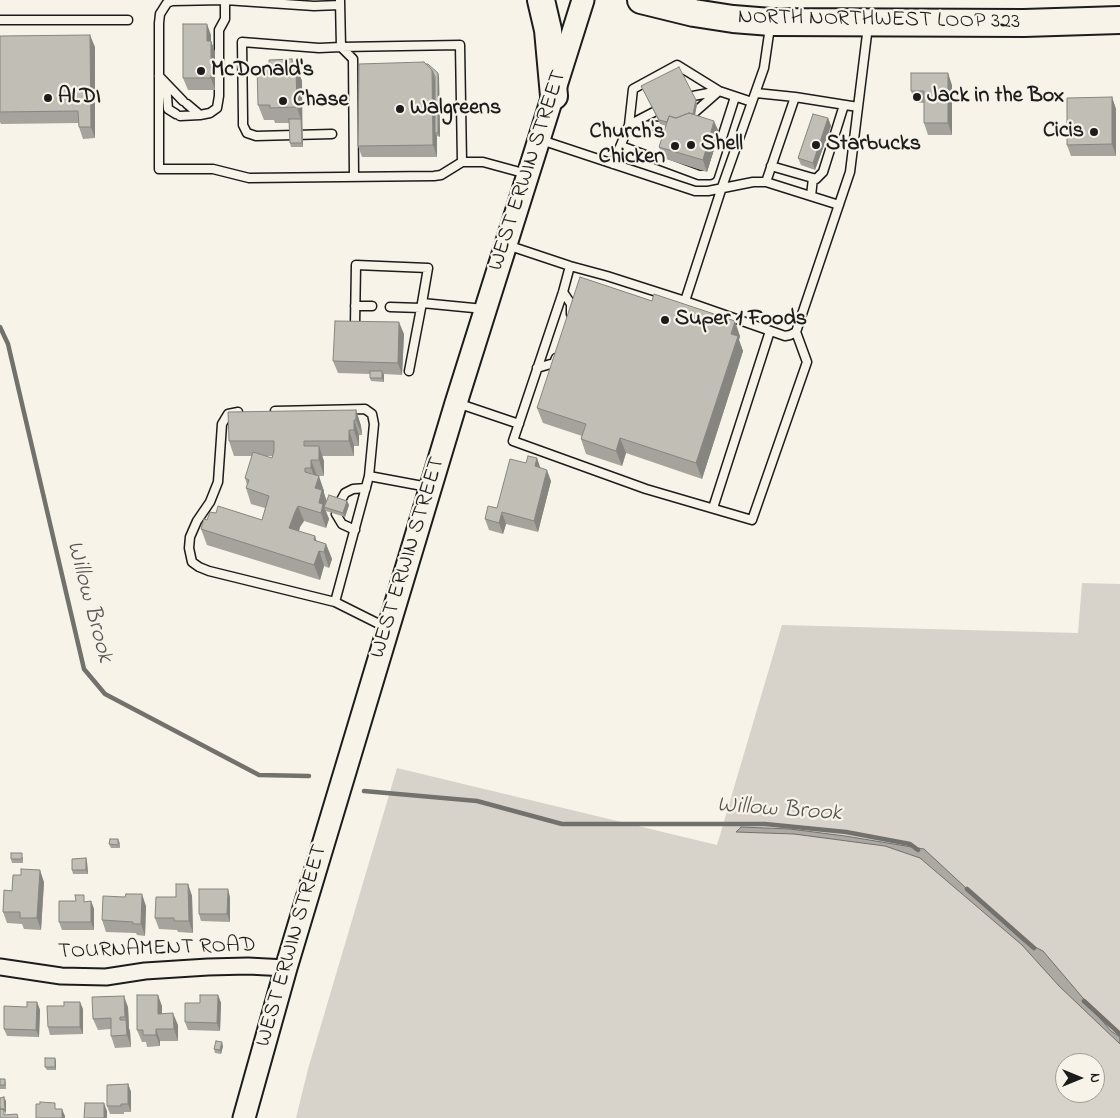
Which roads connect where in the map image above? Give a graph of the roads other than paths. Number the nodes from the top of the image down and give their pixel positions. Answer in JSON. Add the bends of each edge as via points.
{"nodes":[{"id":1,"x":180,"y":0,"type":"edge"},
{"id":2,"x":225,"y":0,"type":"edge"},
{"id":3,"x":541,"y":0,"type":"edge"},
{"id":4,"x":583,"y":0,"type":"edge"},
{"id":5,"x":641,"y":0,"type":"edge"},
{"id":6,"x":340,"y":2,"type":"edge"},
{"id":7,"x":0,"y":20,"type":"edge"},
{"id":8,"x":128,"y":20,"type":"dead end"},
{"id":9,"x":1120,"y":20,"type":"edge"},
{"id":10,"x":771,"y":22,"type":"junction"},
{"id":11,"x":869,"y":23,"type":"junction"},
{"id":12,"x":341,"y":47,"type":"junction"},
{"id":13,"x":159,"y":76,"type":"junction"},
{"id":14,"x":166,"y":84,"type":"junction"},
{"id":15,"x":719,"y":91,"type":"junction"},
{"id":16,"x":756,"y":93,"type":"junction"},
{"id":17,"x":554,"y":96,"type":"junction"},
{"id":18,"x":693,"y":96,"type":"edge"},
{"id":19,"x":735,"y":96,"type":"junction"},
{"id":20,"x":795,"y":97,"type":"junction"},
{"id":21,"x":752,"y":102,"type":"junction"},
{"id":22,"x":844,"y":105,"type":"junction"},
{"id":23,"x":858,"y":107,"type":"junction"},
{"id":24,"x":654,"y":112,"type":"edge"},
{"id":25,"x":695,"y":112,"type":"edge"},
{"id":26,"x":200,"y":115,"type":"junction"},
{"id":27,"x":629,"y":125,"type":"junction"},
{"id":28,"x":665,"y":126,"type":"edge"},
{"id":29,"x":332,"y":134,"type":"dead end"},
{"id":30,"x":540,"y":140,"type":"junction"},
{"id":31,"x":621,"y":146,"type":"junction"},
{"id":32,"x":462,"y":162,"type":"junction"},
{"id":33,"x":613,"y":164,"type":"junction"},
{"id":34,"x":771,"y":166,"type":"junction"},
{"id":35,"x":528,"y":175,"type":"junction"},
{"id":36,"x":354,"y":177,"type":"junction"},
{"id":37,"x":813,"y":178,"type":"junction"},
{"id":38,"x":766,"y":182,"type":"junction"},
{"id":39,"x":722,"y":187,"type":"junction"},
{"id":40,"x":811,"y":196,"type":"junction"},
{"id":41,"x":839,"y":205,"type":"junction"},
{"id":42,"x":505,"y":244,"type":"junction"},
{"id":43,"x":570,"y":266,"type":"junction"},
{"id":44,"x":563,"y":292,"type":"junction"},
{"id":45,"x":685,"y":301,"type":"junction"},
{"id":46,"x":421,"y":305,"type":"junction"},
{"id":47,"x":355,"y":306,"type":"junction"},
{"id":48,"x":372,"y":306,"type":"dead end"},
{"id":49,"x":390,"y":307,"type":"dead end"},
{"id":50,"x":486,"y":310,"type":"junction"},
{"id":51,"x":572,"y":318,"type":"edge"},
{"id":52,"x":355,"y":325,"type":"edge"},
{"id":53,"x":770,"y":331,"type":"junction"},
{"id":54,"x":796,"y":332,"type":"junction"},
{"id":55,"x":561,"y":348,"type":"edge"},
{"id":56,"x":537,"y":368,"type":"junction"},
{"id":57,"x":409,"y":371,"type":"dead end"},
{"id":58,"x":456,"y":403,"type":"junction"},
{"id":59,"x":271,"y":411,"type":"edge"},
{"id":60,"x":242,"y":412,"type":"edge"},
{"id":61,"x":519,"y":424,"type":"junction"},
{"id":62,"x":369,"y":476,"type":"junction"},
{"id":63,"x":366,"y":488,"type":"junction"},
{"id":64,"x":430,"y":488,"type":"junction"},
{"id":65,"x":340,"y":502,"type":"edge"},
{"id":66,"x":712,"y":508,"type":"junction"},
{"id":67,"x":336,"y":514,"type":"edge"},
{"id":68,"x":355,"y":530,"type":"junction"},
{"id":69,"x":335,"y":602,"type":"junction"},
{"id":70,"x":388,"y":628,"type":"junction"},
{"id":71,"x":0,"y":967,"type":"edge"},
{"id":72,"x":286,"y":968,"type":"junction"},
{"id":73,"x":244,"y":1118,"type":"edge"}],
"edges":[{"from":1,"to":2,"type":"lane"},
{"from":1,"to":13,"type":"lane","via":[[167,3],[160,14]]},
{"from":2,"to":6,"type":"lane","via":[[314,6]]},
{"from":2,"to":26,"type":"lane","via":[[225,19],[219,30],[218,103],[214,111]]},
{"from":3,"to":17,"type":"highway","via":[[548,30]]},
{"from":4,"to":17,"type":"main road","name":"WEST ERWIN STREET"},
{"from":5,"to":10,"type":"highway","name":"NORTH NORTHWEST LOOP 323","via":[[694,13]]},
{"from":6,"to":12,"type":"lane"},
{"from":7,"to":8,"type":"lane"},
{"from":9,"to":11,"type":"highway","name":"NORTH NORTHWEST LOOP 323"},
{"from":10,"to":11,"type":"highway","name":"NORTH NORTHWEST LOOP 323"},
{"from":10,"to":16,"type":"lane","via":[[764,68]]},
{"from":11,"to":23,"type":"lane"},
{"from":12,"to":29,"type":"lane","via":[[242,42],[243,125],[247,133],[256,136]]},
{"from":12,"to":32,"type":"lane","via":[[460,45]]},
{"from":12,"to":36,"type":"lane","via":[[353,59]]},
{"from":13,"to":14,"type":"lane"},
{"from":13,"to":36,"type":"lane","via":[[159,169],[213,169],[249,178]]},
{"from":14,"to":26,"type":"lane"},
{"from":14,"to":26,"type":"lane","via":[[168,109],[178,115]]},
{"from":15,"to":18,"type":"lane"},
{"from":15,"to":19,"type":"lane"},
{"from":15,"to":25,"type":"lane"},
{"from":15,"to":27,"type":"lane","via":[[677,65],[633,89]]},
{"from":16,"to":20,"type":"lane"},
{"from":16,"to":21,"type":"lane"},
{"from":17,"to":30,"type":"main road","name":"WEST ERWIN STREET"},
{"from":19,"to":21,"type":"lane"},
{"from":19,"to":31,"type":"lane","via":[[710,175],[699,175]]},
{"from":20,"to":22,"type":"lane"},
{"from":20,"to":34,"type":"lane"},
{"from":21,"to":39,"type":"lane"},
{"from":22,"to":23,"type":"lane"},
{"from":22,"to":37,"type":"lane","via":[[823,172]]},
{"from":23,"to":41,"type":"lane","via":[[850,172]]},
{"from":24,"to":27,"type":"lane"},
{"from":27,"to":28,"type":"lane"},
{"from":27,"to":31,"type":"lane"},
{"from":30,"to":33,"type":"lane"},
{"from":30,"to":35,"type":"main road","name":"WEST ERWIN STREET"},
{"from":31,"to":33,"type":"lane"},
{"from":32,"to":35,"type":"lane","via":[[483,162]]},
{"from":32,"to":36,"type":"lane","via":[[434,176]]},
{"from":33,"to":39,"type":"lane","via":[[695,192]]},
{"from":34,"to":37,"type":"lane"},
{"from":34,"to":38,"type":"lane"},
{"from":35,"to":42,"type":"main road","name":"WEST ERWIN STREET"},
{"from":37,"to":40,"type":"lane"},
{"from":38,"to":39,"type":"lane"},
{"from":38,"to":40,"type":"lane"},
{"from":39,"to":45,"type":"lane"},
{"from":40,"to":41,"type":"lane"},
{"from":41,"to":54,"type":"lane"},
{"from":42,"to":43,"type":"lane"},
{"from":42,"to":50,"type":"main road","name":"WEST ERWIN STREET"},
{"from":43,"to":44,"type":"lane"},
{"from":43,"to":45,"type":"lane"},
{"from":44,"to":51,"type":"lane","via":[[571,304]]},
{"from":44,"to":56,"type":"lane"},
{"from":45,"to":53,"type":"lane"},
{"from":46,"to":47,"type":"lane","via":[[428,268],[356,264]]},
{"from":46,"to":49,"type":"lane"},
{"from":46,"to":50,"type":"lane"},
{"from":46,"to":57,"type":"lane"},
{"from":47,"to":48,"type":"lane"},
{"from":47,"to":52,"type":"lane"},
{"from":50,"to":58,"type":"main road","name":"WEST ERWIN STREET"},
{"from":53,"to":54,"type":"lane","via":[[785,336]]},
{"from":53,"to":66,"type":"lane"},
{"from":54,"to":66,"type":"lane","via":[[807,362],[752,520]]},
{"from":55,"to":56,"type":"lane","via":[[554,363]]},
{"from":56,"to":61,"type":"lane"},
{"from":58,"to":61,"type":"lane"},
{"from":58,"to":64,"type":"main road","name":"WEST ERWIN STREET"},
{"from":59,"to":62,"type":"lane","via":[[365,410],[372,414]]},
{"from":60,"to":69,"type":"lane","via":[[228,414],[222,424],[218,482],[190,536],[192,562],[209,571]]},
{"from":61,"to":66,"type":"lane","via":[[513,441],[646,489]]},
{"from":62,"to":63,"type":"lane"},
{"from":62,"to":64,"type":"lane"},
{"from":63,"to":65,"type":"lane","via":[[345,493]]},
{"from":63,"to":68,"type":"lane"},
{"from":64,"to":70,"type":"main road","name":"WEST ERWIN STREET"},
{"from":67,"to":68,"type":"lane","via":[[342,524]]},
{"from":68,"to":69,"type":"lane"},
{"from":69,"to":70,"type":"lane"},
{"from":70,"to":72,"type":"main road","name":"WEST ERWIN STREET"},
{"from":71,"to":72,"type":"street","name":"TOURNAMENT ROAD","via":[[61,976],[106,977],[208,967]]},
{"from":72,"to":73,"type":"main road","name":"WEST ERWIN STREET"}]}
